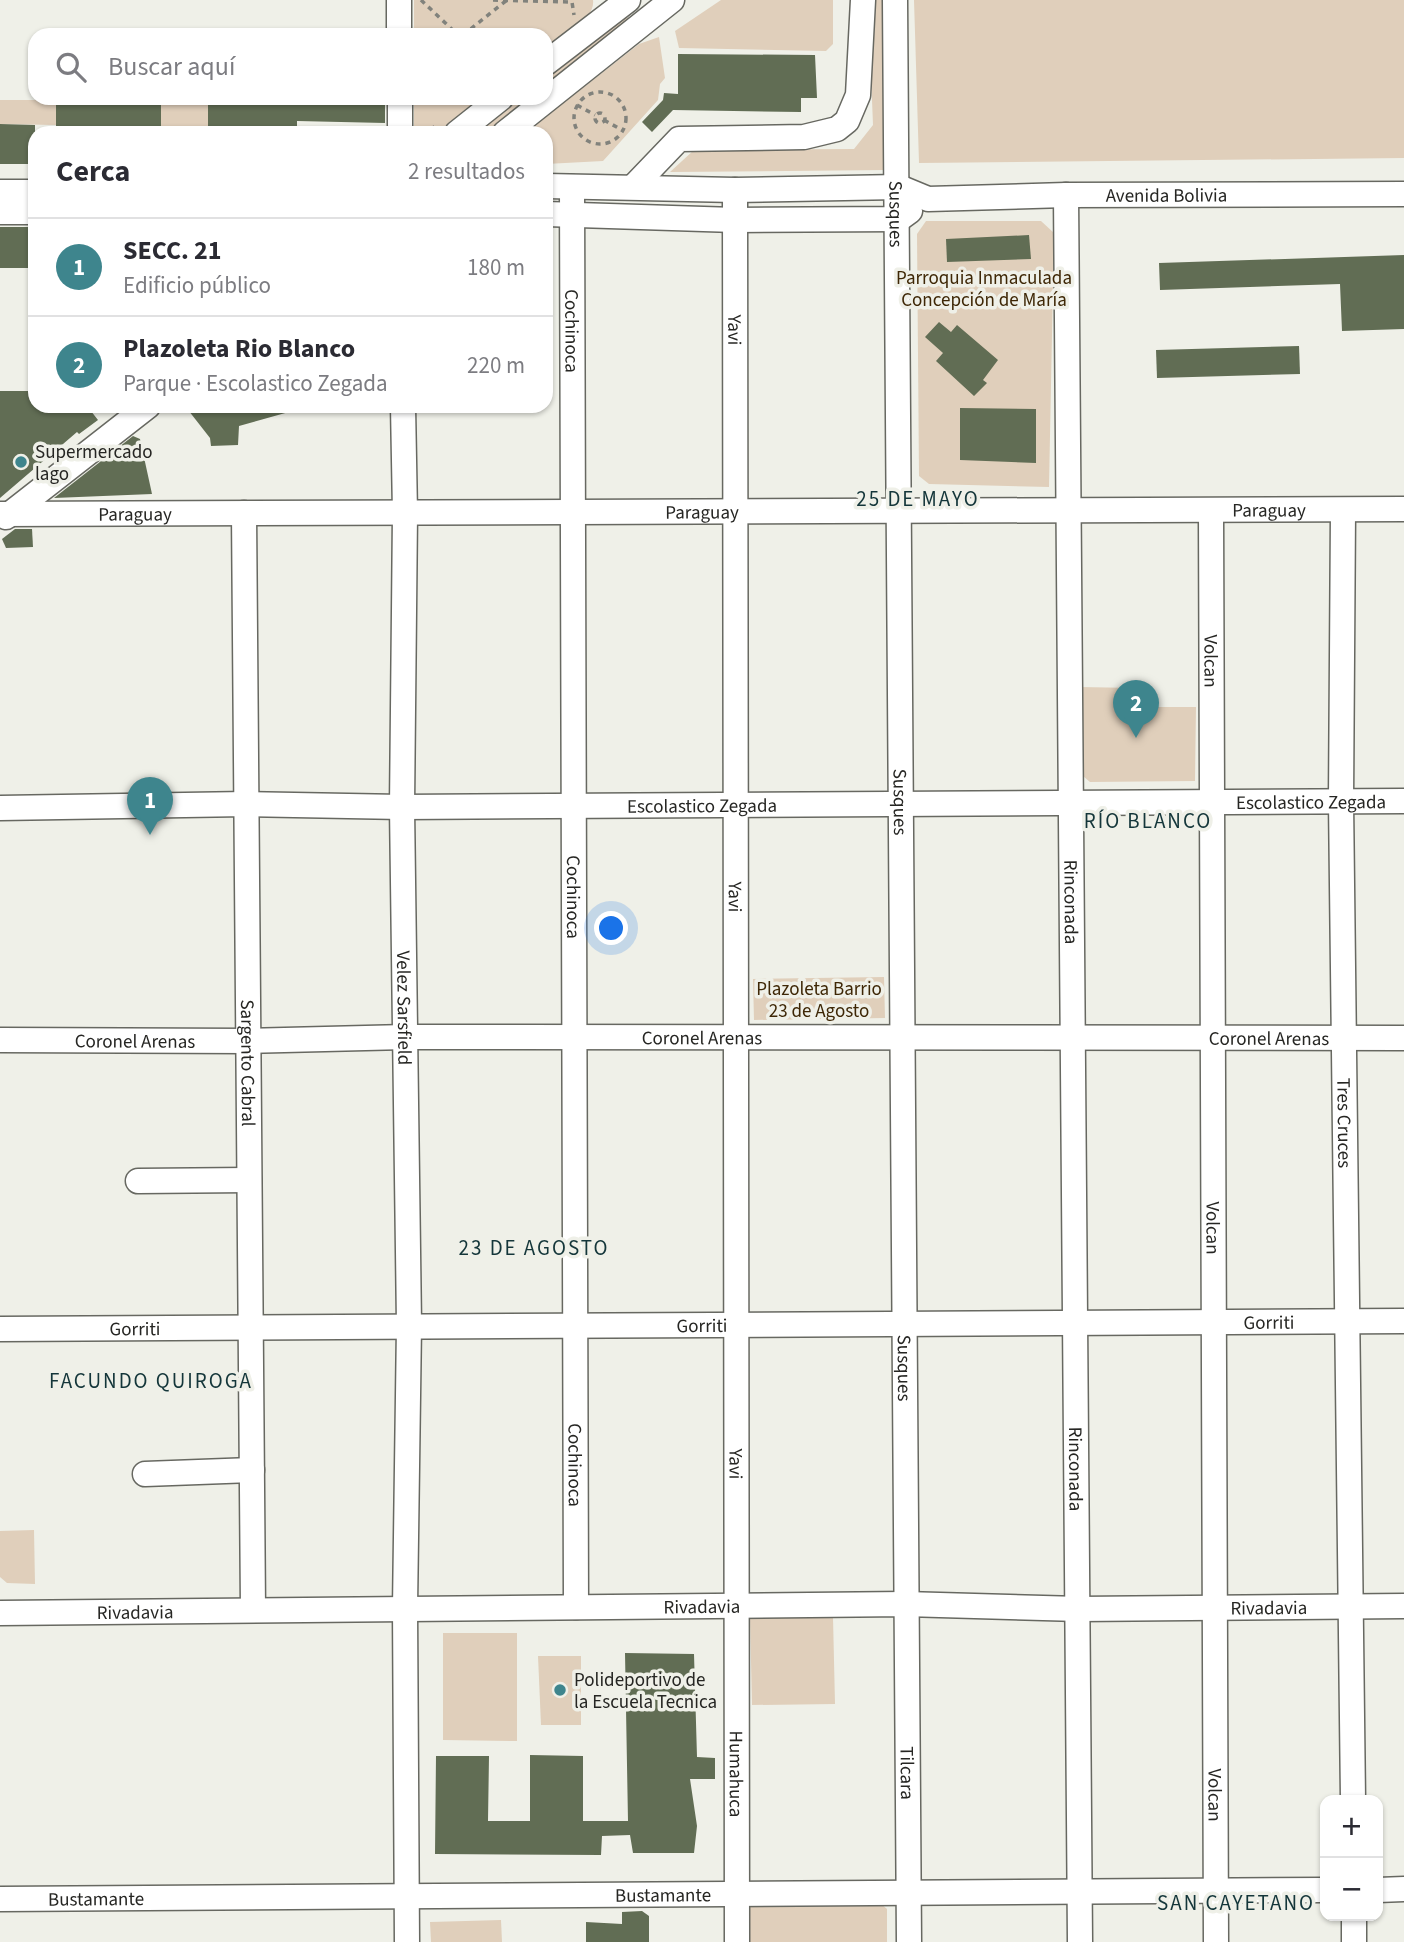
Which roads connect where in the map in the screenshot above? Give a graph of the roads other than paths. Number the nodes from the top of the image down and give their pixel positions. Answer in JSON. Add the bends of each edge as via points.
{"nodes":[{"id":1,"x":399,"y":0,"type":"edge"},
{"id":2,"x":628,"y":0,"type":"edge"},
{"id":3,"x":672,"y":0,"type":"edge"},
{"id":4,"x":863,"y":0,"type":"edge"},
{"id":5,"x":895,"y":0,"type":"edge"},
{"id":6,"x":400,"y":28,"type":"edge"},
{"id":7,"x":553,"y":58,"type":"edge"},
{"id":8,"x":553,"y":95,"type":"edge"},
{"id":9,"x":400,"y":105,"type":"edge"},
{"id":10,"x":492,"y":105,"type":"edge"},
{"id":11,"x":540,"y":105,"type":"edge"},
{"id":12,"x":400,"y":126,"type":"edge"},
{"id":13,"x":466,"y":126,"type":"edge"},
{"id":14,"x":514,"y":126,"type":"edge"},
{"id":15,"x":553,"y":186,"type":"edge"},
{"id":16,"x":572,"y":187,"type":"junction"},
{"id":17,"x":633,"y":187,"type":"junction"},
{"id":18,"x":899,"y":187,"type":"junction"},
{"id":19,"x":736,"y":190,"type":"junction"},
{"id":20,"x":0,"y":192,"type":"edge"},
{"id":21,"x":28,"y":192,"type":"edge"},
{"id":22,"x":1404,"y":194,"type":"edge"},
{"id":23,"x":1066,"y":195,"type":"junction"},
{"id":24,"x":928,"y":199,"type":"junction"},
{"id":25,"x":0,"y":212,"type":"edge"},
{"id":26,"x":28,"y":212,"type":"edge"},
{"id":27,"x":553,"y":215,"type":"edge"},
{"id":28,"x":572,"y":215,"type":"junction"},
{"id":29,"x":899,"y":219,"type":"junction"},
{"id":30,"x":735,"y":220,"type":"junction"},
{"id":31,"x":139,"y":413,"type":"edge"},
{"id":32,"x":403,"y":413,"type":"edge"},
{"id":33,"x":1404,"y":509,"type":"edge"},
{"id":34,"x":900,"y":512,"type":"junction"},
{"id":35,"x":1070,"y":512,"type":"junction"},
{"id":36,"x":1211,"y":512,"type":"junction"},
{"id":37,"x":1343,"y":512,"type":"junction"},
{"id":38,"x":244,"y":513,"type":"junction"},
{"id":39,"x":405,"y":513,"type":"junction"},
{"id":40,"x":573,"y":513,"type":"junction"},
{"id":41,"x":735,"y":513,"type":"junction"},
{"id":42,"x":4,"y":516,"type":"edge"},
{"id":43,"x":1341,"y":801,"type":"junction"},
{"id":44,"x":1404,"y":801,"type":"edge"},
{"id":45,"x":1212,"y":802,"type":"junction"},
{"id":46,"x":1072,"y":803,"type":"junction"},
{"id":47,"x":246,"y":804,"type":"junction"},
{"id":48,"x":901,"y":804,"type":"junction"},
{"id":49,"x":735,"y":805,"type":"junction"},
{"id":50,"x":573,"y":806,"type":"junction"},
{"id":51,"x":402,"y":807,"type":"junction"},
{"id":52,"x":0,"y":808,"type":"edge"},
{"id":53,"x":406,"y":1037,"type":"junction"},
{"id":54,"x":1213,"y":1038,"type":"junction"},
{"id":55,"x":1346,"y":1038,"type":"junction"},
{"id":56,"x":1404,"y":1038,"type":"edge"},
{"id":57,"x":574,"y":1039,"type":"junction"},
{"id":58,"x":735,"y":1039,"type":"junction"},
{"id":59,"x":902,"y":1039,"type":"junction"},
{"id":60,"x":1074,"y":1039,"type":"junction"},
{"id":61,"x":0,"y":1040,"type":"edge"},
{"id":62,"x":248,"y":1041,"type":"junction"},
{"id":63,"x":249,"y":1180,"type":"junction"},
{"id":64,"x":138,"y":1181,"type":"dead end"},
{"id":65,"x":1347,"y":1320,"type":"junction"},
{"id":66,"x":1404,"y":1321,"type":"edge"},
{"id":67,"x":1077,"y":1322,"type":"junction"},
{"id":68,"x":1214,"y":1322,"type":"junction"},
{"id":69,"x":904,"y":1323,"type":"junction"},
{"id":70,"x":575,"y":1324,"type":"junction"},
{"id":71,"x":736,"y":1324,"type":"junction"},
{"id":72,"x":409,"y":1325,"type":"junction"},
{"id":73,"x":251,"y":1327,"type":"junction"},
{"id":74,"x":0,"y":1329,"type":"edge"},
{"id":75,"x":252,"y":1471,"type":"junction"},
{"id":76,"x":145,"y":1474,"type":"dead end"},
{"id":77,"x":905,"y":1604,"type":"junction"},
{"id":78,"x":736,"y":1605,"type":"junction"},
{"id":79,"x":1404,"y":1606,"type":"edge"},
{"id":80,"x":576,"y":1607,"type":"junction"},
{"id":81,"x":1215,"y":1607,"type":"junction"},
{"id":82,"x":1352,"y":1607,"type":"junction"},
{"id":83,"x":405,"y":1608,"type":"junction"},
{"id":84,"x":1079,"y":1609,"type":"junction"},
{"id":85,"x":253,"y":1610,"type":"junction"},
{"id":86,"x":0,"y":1613,"type":"edge"},
{"id":87,"x":1353,"y":1795,"type":"edge"},
{"id":88,"x":1383,"y":1889,"type":"edge"},
{"id":89,"x":1404,"y":1889,"type":"edge"},
{"id":90,"x":1320,"y":1890,"type":"edge"},
{"id":91,"x":1216,"y":1891,"type":"junction"},
{"id":92,"x":1080,"y":1892,"type":"junction"},
{"id":93,"x":909,"y":1893,"type":"junction"},
{"id":94,"x":737,"y":1894,"type":"junction"},
{"id":95,"x":407,"y":1896,"type":"junction"},
{"id":96,"x":0,"y":1899,"type":"edge"},
{"id":97,"x":1354,"y":1921,"type":"edge"},
{"id":98,"x":407,"y":1942,"type":"edge"},
{"id":99,"x":737,"y":1942,"type":"edge"},
{"id":100,"x":909,"y":1942,"type":"edge"},
{"id":101,"x":1080,"y":1942,"type":"edge"},
{"id":102,"x":1216,"y":1942,"type":"edge"},
{"id":103,"x":1354,"y":1942,"type":"edge"}],
"edges":[{"from":1,"to":6,"type":"street"},
{"from":2,"to":7,"type":"street"},
{"from":3,"to":8,"type":"street"},
{"from":4,"to":17,"type":"street","via":[[858,95],[838,130],[804,137],[679,139]]},
{"from":5,"to":18,"type":"street","name":"Susques"},
{"from":9,"to":12,"type":"street"},
{"from":10,"to":13,"type":"street"},
{"from":11,"to":14,"type":"street"},
{"from":15,"to":16,"type":"street","name":"Avenida Bolivia"},
{"from":16,"to":17,"type":"street","name":"Avenida Bolivia"},
{"from":16,"to":28,"type":"street","name":"Cochinoca"},
{"from":17,"to":19,"type":"street","name":"Avenida Bolivia"},
{"from":18,"to":19,"type":"street","name":"Avenida Bolivia"},
{"from":18,"to":24,"type":"street","name":"Avenida Bolivia"},
{"from":18,"to":29,"type":"street","name":"Susques"},
{"from":19,"to":30,"type":"street","name":"Yavi"},
{"from":20,"to":21,"type":"street"},
{"from":22,"to":23,"type":"street","name":"Avenida Bolivia"},
{"from":23,"to":24,"type":"street","name":"Avenida Bolivia"},
{"from":23,"to":35,"type":"street","name":"Rinconada"},
{"from":24,"to":29,"type":"street"},
{"from":25,"to":26,"type":"street"},
{"from":27,"to":28,"type":"street"},
{"from":28,"to":30,"type":"street"},
{"from":28,"to":40,"type":"street","name":"Cochinoca"},
{"from":29,"to":30,"type":"street"},
{"from":29,"to":34,"type":"street","name":"Susques"},
{"from":30,"to":41,"type":"street","name":"Yavi"},
{"from":31,"to":42,"type":"street"},
{"from":32,"to":39,"type":"street","name":"Velez Sarsfield"},
{"from":33,"to":37,"type":"street","name":"Paraguay"},
{"from":34,"to":35,"type":"street","name":"Paraguay"},
{"from":34,"to":41,"type":"street","name":"Paraguay"},
{"from":34,"to":48,"type":"street","name":"Susques"},
{"from":35,"to":36,"type":"street","name":"Paraguay"},
{"from":35,"to":46,"type":"street","name":"Rinconada"},
{"from":36,"to":37,"type":"street","name":"Paraguay"},
{"from":36,"to":45,"type":"street","name":"Volcan"},
{"from":37,"to":43,"type":"street","name":"Tres Cruces"},
{"from":38,"to":39,"type":"street","name":"Paraguay"},
{"from":38,"to":42,"type":"street","name":"Paraguay"},
{"from":38,"to":47,"type":"street","name":"Sargento Cabral"},
{"from":39,"to":40,"type":"street","name":"Paraguay"},
{"from":39,"to":51,"type":"street","name":"Velez Sarsfield"},
{"from":40,"to":41,"type":"street","name":"Paraguay"},
{"from":40,"to":50,"type":"street","name":"Cochinoca"},
{"from":41,"to":49,"type":"street","name":"Yavi"},
{"from":43,"to":44,"type":"street","name":"Escolastico Zegada"},
{"from":43,"to":45,"type":"street","name":"Escolastico Zegada"},
{"from":43,"to":55,"type":"street","name":"Tres Cruces"},
{"from":45,"to":46,"type":"street","name":"Escolastico Zegada"},
{"from":45,"to":54,"type":"street","name":"Volcan"},
{"from":46,"to":48,"type":"street","name":"Escolastico Zegada"},
{"from":46,"to":60,"type":"street","name":"Rinconada"},
{"from":47,"to":51,"type":"street","name":"Escolastico Zegada"},
{"from":47,"to":52,"type":"street","name":"Escolastico Zegada"},
{"from":47,"to":62,"type":"street","name":"Sargento Cabral"},
{"from":48,"to":49,"type":"street","name":"Escolastico Zegada"},
{"from":48,"to":59,"type":"street","name":"Susques"},
{"from":49,"to":50,"type":"street","name":"Escolastico Zegada"},
{"from":49,"to":58,"type":"street","name":"Yavi"},
{"from":50,"to":51,"type":"street","name":"Escolastico Zegada"},
{"from":50,"to":57,"type":"street","name":"Cochinoca"},
{"from":51,"to":53,"type":"street","name":"Velez Sarsfield"},
{"from":53,"to":57,"type":"street","name":"Coronel Arenas"},
{"from":53,"to":62,"type":"street","name":"Coronel Arenas"},
{"from":53,"to":72,"type":"street","name":"Velez Sarsfield"},
{"from":54,"to":55,"type":"street","name":"Coronel Arenas"},
{"from":54,"to":60,"type":"street","name":"Coronel Arenas"},
{"from":54,"to":68,"type":"street","name":"Volcan"},
{"from":55,"to":56,"type":"street","name":"Coronel Arenas"},
{"from":55,"to":65,"type":"street","name":"Tres Cruces"},
{"from":57,"to":58,"type":"street","name":"Coronel Arenas"},
{"from":57,"to":70,"type":"street","name":"Cochinoca"},
{"from":58,"to":59,"type":"street","name":"Coronel Arenas"},
{"from":58,"to":71,"type":"street","name":"Yavi"},
{"from":59,"to":60,"type":"street","name":"Coronel Arenas"},
{"from":59,"to":69,"type":"street","name":"Susques"},
{"from":60,"to":67,"type":"street","name":"Rinconada"},
{"from":61,"to":62,"type":"street","name":"Coronel Arenas"},
{"from":62,"to":63,"type":"street","name":"Sargento Cabral"},
{"from":63,"to":64,"type":"street"},
{"from":63,"to":73,"type":"street","name":"Sargento Cabral"},
{"from":65,"to":66,"type":"street","name":"Gorriti"},
{"from":65,"to":68,"type":"street","name":"Gorriti"},
{"from":65,"to":82,"type":"street","name":"Tres Cruces"},
{"from":67,"to":68,"type":"street","name":"Gorriti"},
{"from":67,"to":69,"type":"street","name":"Gorriti"},
{"from":67,"to":84,"type":"street","name":"Rinconada"},
{"from":68,"to":81,"type":"street","name":"Volcan"},
{"from":69,"to":71,"type":"street","name":"Gorriti"},
{"from":69,"to":77,"type":"street","name":"Susques"},
{"from":70,"to":71,"type":"street","name":"Gorriti"},
{"from":70,"to":72,"type":"street","name":"Gorriti"},
{"from":70,"to":80,"type":"street","name":"Cochinoca"},
{"from":71,"to":78,"type":"street","name":"Yavi"},
{"from":72,"to":73,"type":"street","name":"Gorriti"},
{"from":72,"to":83,"type":"street","name":"Velez Sarsfield"},
{"from":73,"to":74,"type":"street","name":"Gorriti"},
{"from":73,"to":75,"type":"street","name":"Sargento Cabral"},
{"from":75,"to":76,"type":"street"},
{"from":75,"to":85,"type":"street","name":"Sargento Cabral"},
{"from":77,"to":78,"type":"street","name":"Rivadavia"},
{"from":77,"to":84,"type":"street","name":"Rivadavia"},
{"from":77,"to":93,"type":"street","name":"Tilcara"},
{"from":78,"to":80,"type":"street","name":"Rivadavia"},
{"from":78,"to":94,"type":"street","name":"Humahuca"},
{"from":79,"to":82,"type":"street","name":"Rivadavia"},
{"from":80,"to":83,"type":"street","name":"Rivadavia"},
{"from":81,"to":82,"type":"street","name":"Rivadavia"},
{"from":81,"to":84,"type":"street","name":"Rivadavia"},
{"from":81,"to":91,"type":"street","name":"Volcan"},
{"from":82,"to":87,"type":"street","name":"Tres Cruces"},
{"from":83,"to":85,"type":"street","name":"Rivadavia"},
{"from":83,"to":95,"type":"street","name":"Velez Sarsfield"},
{"from":84,"to":92,"type":"street","name":"Rinconada"},
{"from":85,"to":86,"type":"street","name":"Rivadavia"},
{"from":88,"to":89,"type":"street"},
{"from":90,"to":91,"type":"street","name":"Bustamante"},
{"from":91,"to":92,"type":"street","name":"Bustamante"},
{"from":91,"to":102,"type":"street","name":"Volcan"},
{"from":92,"to":93,"type":"street","name":"Bustamante"},
{"from":92,"to":101,"type":"street","name":"Rinconada"},
{"from":93,"to":94,"type":"street","name":"Bustamante"},
{"from":93,"to":100,"type":"street","name":"Tilcara"},
{"from":94,"to":95,"type":"street","name":"Bustamante"},
{"from":94,"to":99,"type":"street","name":"Humahuca"},
{"from":95,"to":96,"type":"street","name":"Bustamante"},
{"from":95,"to":98,"type":"street","name":"Velez Sarsfield"},
{"from":97,"to":103,"type":"street"}]}
